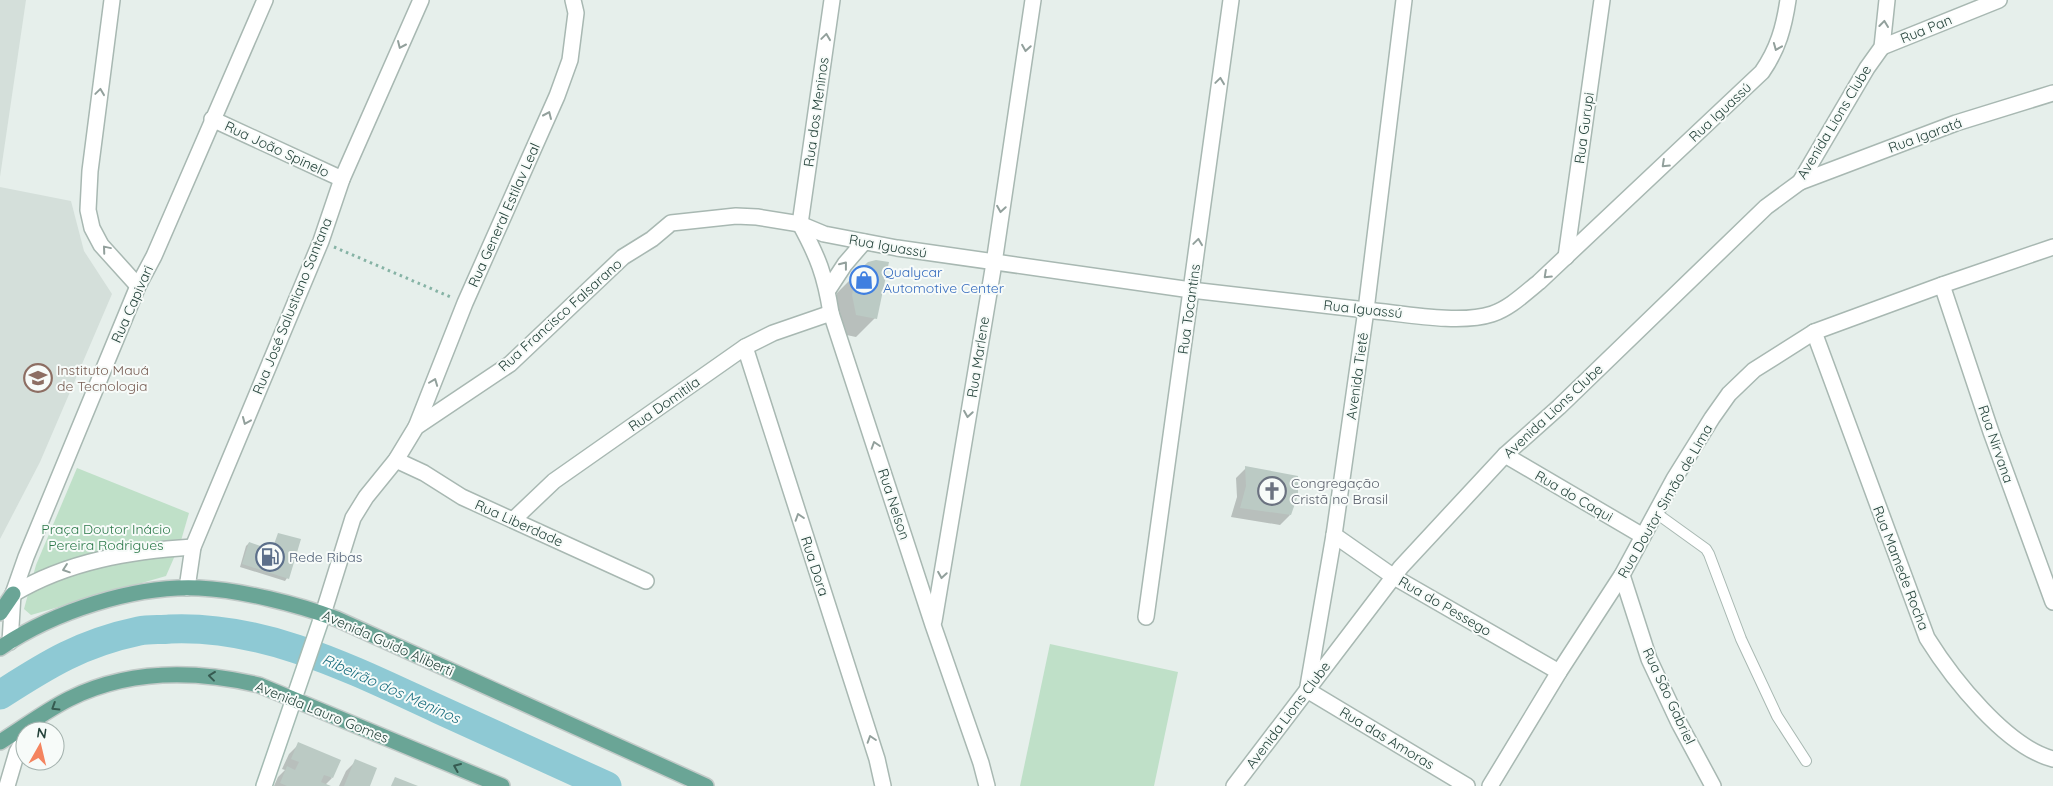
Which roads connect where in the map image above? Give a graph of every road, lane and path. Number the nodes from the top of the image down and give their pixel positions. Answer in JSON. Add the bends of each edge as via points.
{"nodes":[{"id":1,"x":112,"y":0,"type":"edge"},
{"id":2,"x":265,"y":0,"type":"edge"},
{"id":3,"x":421,"y":0,"type":"edge"},
{"id":4,"x":573,"y":0,"type":"edge"},
{"id":5,"x":832,"y":0,"type":"edge"},
{"id":6,"x":1033,"y":0,"type":"edge"},
{"id":7,"x":1231,"y":0,"type":"edge"},
{"id":8,"x":1404,"y":0,"type":"edge"},
{"id":9,"x":1602,"y":0,"type":"edge"},
{"id":10,"x":1788,"y":0,"type":"edge"},
{"id":11,"x":1887,"y":0,"type":"edge"},
{"id":12,"x":1999,"y":0,"type":"edge"},
{"id":13,"x":1882,"y":47,"type":"junction"},
{"id":14,"x":2053,"y":94,"type":"edge"},
{"id":15,"x":212,"y":120,"type":"junction"},
{"id":16,"x":342,"y":179,"type":"junction"},
{"id":17,"x":1800,"y":182,"type":"junction"},
{"id":18,"x":800,"y":224,"type":"junction"},
{"id":19,"x":321,"y":241,"type":"junction"},
{"id":20,"x":864,"y":242,"type":"junction"},
{"id":21,"x":2053,"y":247,"type":"edge"},
{"id":22,"x":1566,"y":257,"type":"junction"},
{"id":23,"x":994,"y":263,"type":"junction"},
{"id":24,"x":1942,"y":285,"type":"junction"},
{"id":25,"x":138,"y":286,"type":"junction"},
{"id":26,"x":828,"y":290,"type":"junction"},
{"id":27,"x":1191,"y":290,"type":"junction"},
{"id":28,"x":465,"y":303,"type":"junction"},
{"id":29,"x":1366,"y":310,"type":"junction"},
{"id":30,"x":831,"y":312,"type":"junction"},
{"id":31,"x":1814,"y":332,"type":"junction"},
{"id":32,"x":745,"y":347,"type":"junction"},
{"id":33,"x":416,"y":427,"type":"junction"},
{"id":34,"x":1505,"y":455,"type":"junction"},
{"id":35,"x":396,"y":460,"type":"junction"},
{"id":36,"x":1656,"y":513,"type":"junction"},
{"id":37,"x":513,"y":520,"type":"junction"},
{"id":38,"x":1334,"y":535,"type":"junction"},
{"id":39,"x":1643,"y":536,"type":"junction"},
{"id":40,"x":193,"y":547,"type":"junction"},
{"id":41,"x":1622,"y":575,"type":"junction"},
{"id":42,"x":1394,"y":577,"type":"junction"},
{"id":43,"x":646,"y":581,"type":"dead end"},
{"id":44,"x":187,"y":588,"type":"junction"},
{"id":45,"x":13,"y":594,"type":"junction"},
{"id":46,"x":2053,"y":602,"type":"edge"},
{"id":47,"x":0,"y":613,"type":"edge"},
{"id":48,"x":322,"y":614,"type":"junction"},
{"id":49,"x":1146,"y":617,"type":"dead end"},
{"id":50,"x":934,"y":625,"type":"junction"},
{"id":51,"x":5,"y":645,"type":"edge"},
{"id":52,"x":1559,"y":672,"type":"junction"},
{"id":53,"x":1307,"y":690,"type":"junction"},
{"id":54,"x":295,"y":691,"type":"junction"},
{"id":55,"x":38,"y":721,"type":"edge"},
{"id":56,"x":15,"y":734,"type":"edge"},
{"id":57,"x":0,"y":742,"type":"edge"},
{"id":58,"x":15,"y":759,"type":"edge"},
{"id":59,"x":2053,"y":759,"type":"edge"},
{"id":60,"x":1806,"y":761,"type":"dead end"},
{"id":61,"x":7,"y":786,"type":"edge"},
{"id":62,"x":264,"y":786,"type":"edge"},
{"id":63,"x":502,"y":786,"type":"edge"},
{"id":64,"x":706,"y":786,"type":"edge"},
{"id":65,"x":882,"y":786,"type":"edge"},
{"id":66,"x":987,"y":786,"type":"edge"},
{"id":67,"x":1234,"y":786,"type":"edge"},
{"id":68,"x":1467,"y":786,"type":"edge"},
{"id":69,"x":1490,"y":786,"type":"edge"},
{"id":70,"x":1713,"y":786,"type":"edge"}],
"edges":[{"from":25,"to":1,"type":"street","one_way":true,"via":[[101,245],[92,228],[88,210]]},
{"from":2,"to":15,"type":"street","name":"Rua Capivari"},
{"from":3,"to":16,"type":"street","name":"Rua José Salustiano Santana","one_way":true},
{"from":28,"to":4,"type":"street","name":"Rua General Estilav Leal","one_way":true,"via":[[570,60],[576,13]]},
{"from":18,"to":5,"type":"street","name":"Rua dos Meninos","one_way":true},
{"from":6,"to":23,"type":"street","name":"Rua Marlene","one_way":true},
{"from":27,"to":7,"type":"street","name":"Rua Tocantins","one_way":true},
{"from":8,"to":29,"type":"street","name":"Avenida Tietê"},
{"from":9,"to":22,"type":"street","name":"Rua Gurupi"},
{"from":10,"to":22,"type":"street","name":"Rua Iguassú","one_way":true,"via":[[1780,38],[1773,57],[1762,72]]},
{"from":13,"to":11,"type":"street","one_way":true},
{"from":12,"to":13,"type":"street","name":"Rua Pan"},
{"from":13,"to":17,"type":"street","name":"Avenida Lions Clube"},
{"from":14,"to":17,"type":"street","name":"Rua Igaratá","via":[[1956,123]]},
{"from":15,"to":16,"type":"street","name":"Rua João Spinelo"},
{"from":15,"to":25,"type":"street","name":"Rua Capivari"},
{"from":16,"to":19,"type":"street","name":"Rua José Salustiano Santana"},
{"from":17,"to":34,"type":"street","name":"Avenida Lions Clube","via":[[1766,207]]},
{"from":18,"to":20,"type":"street","name":"Rua Iguassú","via":[[824,234]]},
{"from":18,"to":26,"type":"street","name":"Rua Nelson","via":[[818,257]]},
{"from":18,"to":33,"type":"street","name":"Rua Francisco Falsarano","via":[[757,216],[671,223],[623,257],[510,364]]},
{"from":19,"to":28,"type":"path"},
{"from":19,"to":40,"type":"street","name":"Rua José Salustiano Santana","one_way":true},
{"from":20,"to":23,"type":"street","name":"Rua Iguassú"},
{"from":26,"to":20,"type":"street","one_way":true,"via":[[844,264]]},
{"from":21,"to":24,"type":"street","name":"Rua Doutor Simão de Lima"},
{"from":22,"to":29,"type":"street","name":"Rua Iguassú","one_way":true,"via":[[1512,304],[1492,314],[1450,319]]},
{"from":23,"to":27,"type":"street","name":"Rua Iguassú"},
{"from":23,"to":50,"type":"street","name":"Rua Marlene","one_way":true},
{"from":24,"to":31,"type":"street","name":"Rua Doutor Simão de Lima"},
{"from":24,"to":46,"type":"street","name":"Rua Nirvana","via":[[1990,432]]},
{"from":25,"to":45,"type":"street","name":"Rua Capivari"},
{"from":26,"to":30,"type":"street","name":"Rua Nelson"},
{"from":27,"to":29,"type":"street","name":"Rua Iguassú"},
{"from":27,"to":49,"type":"street","name":"Rua Tocantins"},
{"from":33,"to":28,"type":"street","name":"Rua General Estilav Leal","one_way":true},
{"from":29,"to":38,"type":"street","name":"Avenida Tietê"},
{"from":30,"to":32,"type":"street","name":"Rua Domitila"},
{"from":50,"to":30,"type":"street","name":"Rua Nelson","one_way":true},
{"from":31,"to":36,"type":"street","name":"Rua Doutor Simão de Lima","via":[[1754,370],[1729,394]]},
{"from":31,"to":59,"type":"street","name":"Rua Mamede Rocha","via":[[1927,638],[1965,690],[2007,733],[2030,750]]},
{"from":32,"to":37,"type":"street","name":"Rua Domitila","via":[[554,481]]},
{"from":65,"to":32,"type":"street","name":"Rua Dora","one_way":true,"via":[[877,759]]},
{"from":33,"to":35,"type":"street","name":"Rua Francisco Falsarano"},
{"from":34,"to":39,"type":"street","name":"Rua do Caqui"},
{"from":34,"to":42,"type":"street","name":"Avenida Lions Clube"},
{"from":35,"to":37,"type":"street","name":"Rua Liberdade","via":[[462,497]]},
{"from":35,"to":48,"type":"street","name":"Rua Francisco Falsarano","via":[[353,518]]},
{"from":36,"to":39,"type":"street","name":"Rua Doutor Simão de Lima"},
{"from":36,"to":60,"type":"lane","via":[[1706,549],[1740,639],[1777,716]]},
{"from":37,"to":43,"type":"street","name":"Rua Liberdade"},
{"from":38,"to":42,"type":"street","name":"Rua do Pessego"},
{"from":38,"to":53,"type":"street","name":"Avenida Tietê"},
{"from":39,"to":41,"type":"street","name":"Rua Doutor Simão de Lima"},
{"from":40,"to":44,"type":"street","name":"Rua José Salustiano Santana"},
{"from":40,"to":45,"type":"street","one_way":true,"via":[[113,556],[67,568],[36,580]]},
{"from":41,"to":52,"type":"street","name":"Rua Doutor Simão de Lima"},
{"from":41,"to":70,"type":"street","name":"Rua São Gabriel","via":[[1649,658]]},
{"from":42,"to":52,"type":"street","name":"Rua do Pessego"},
{"from":42,"to":53,"type":"street","name":"Avenida Lions Clube"},
{"from":44,"to":48,"type":"main road","name":"Avenida Guido Aliberti","via":[[237,592]]},
{"from":44,"to":51,"type":"main road","name":"Avenida Guido Aliberti","via":[[123,596],[83,608],[51,620]]},
{"from":45,"to":47,"type":"main road"},
{"from":45,"to":51,"type":"street","name":"Rua Capivari"},
{"from":48,"to":54,"type":"street","name":"Rua Francisco Falsarano"},
{"from":48,"to":64,"type":"main road","name":"Avenida Guido Aliberti"},
{"from":50,"to":66,"type":"street","name":"Rua Nelson"},
{"from":52,"to":69,"type":"street","name":"Rua Doutor Simão de Lima"},
{"from":53,"to":67,"type":"street","name":"Avenida Lions Clube"},
{"from":53,"to":68,"type":"street","name":"Rua das Amoras"},
{"from":54,"to":55,"type":"main road","name":"Avenida Lauro Gomes","one_way":true,"via":[[229,678],[176,674],[140,677],[114,681],[68,699]]},
{"from":54,"to":62,"type":"street","name":"Rua Francisco Falsarano"},
{"from":63,"to":54,"type":"main road","name":"Avenida Lauro Gomes","one_way":true},
{"from":56,"to":57,"type":"main road","name":"Avenida Lauro Gomes"},
{"from":58,"to":61,"type":"street"}]}
